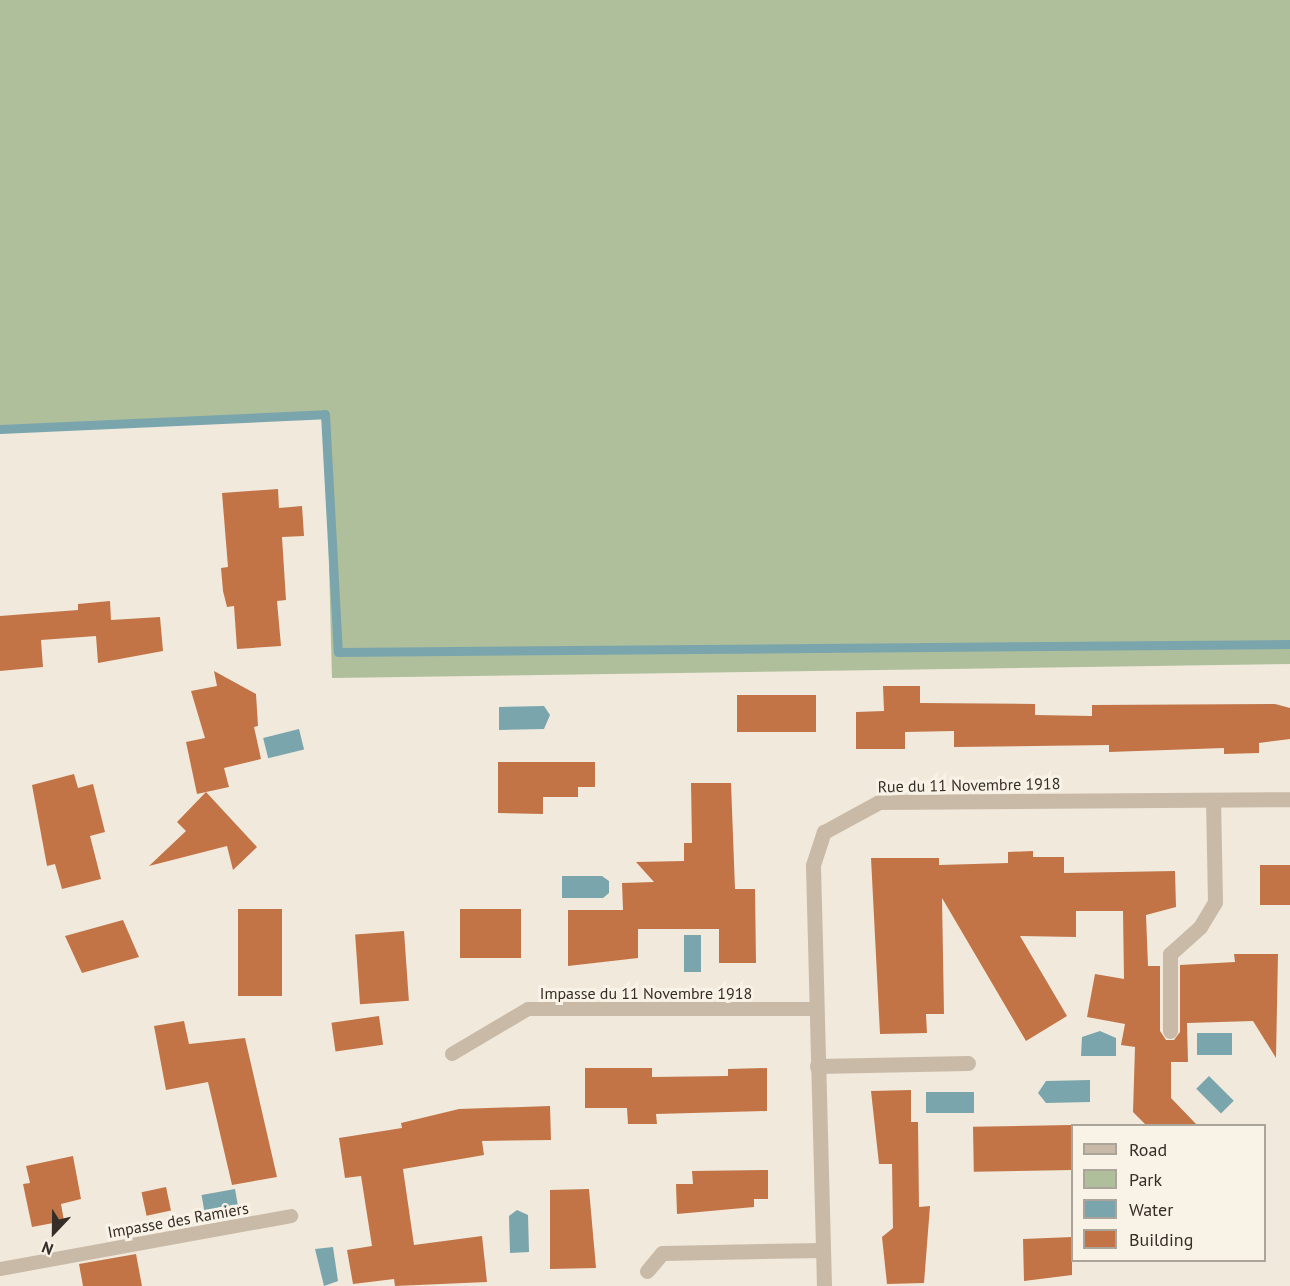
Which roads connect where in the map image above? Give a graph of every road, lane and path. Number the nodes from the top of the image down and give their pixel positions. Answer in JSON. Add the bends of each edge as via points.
{"nodes":[{"id":1,"x":1290,"y":799,"type":"edge"},
{"id":2,"x":1214,"y":801,"type":"junction"},
{"id":3,"x":816,"y":1009,"type":"junction"},
{"id":4,"x":1170,"y":1030,"type":"dead end"},
{"id":5,"x":452,"y":1054,"type":"dead end"},
{"id":6,"x":969,"y":1063,"type":"dead end"},
{"id":7,"x":817,"y":1066,"type":"junction"},
{"id":8,"x":291,"y":1216,"type":"dead end"},
{"id":9,"x":822,"y":1250,"type":"junction"},
{"id":10,"x":0,"y":1269,"type":"edge"},
{"id":11,"x":647,"y":1271,"type":"dead end"},
{"id":12,"x":824,"y":1286,"type":"edge"}],
"edges":[{"from":1,"to":2,"type":"street","name":"Rue du 11 Novembre 1918"},
{"from":2,"to":3,"type":"street","name":"Rue du 11 Novembre 1918","via":[[879,802],[854,812],[824,832],[813,865]]},
{"from":2,"to":4,"type":"street","via":[[1215,902],[1200,927],[1170,954]]},
{"from":3,"to":5,"type":"lane","name":"Impasse du 11 Novembre 1918","via":[[528,1009]]},
{"from":3,"to":7,"type":"street","name":"Rue du 11 Novembre 1918"},
{"from":6,"to":7,"type":"street"},
{"from":7,"to":9,"type":"street","name":"Rue du 11 Novembre 1918"},
{"from":8,"to":10,"type":"lane","name":"Impasse des Ramiers"},
{"from":9,"to":11,"type":"street","via":[[662,1253]]},
{"from":9,"to":12,"type":"street","name":"Rue du 11 Novembre 1918"}]}
